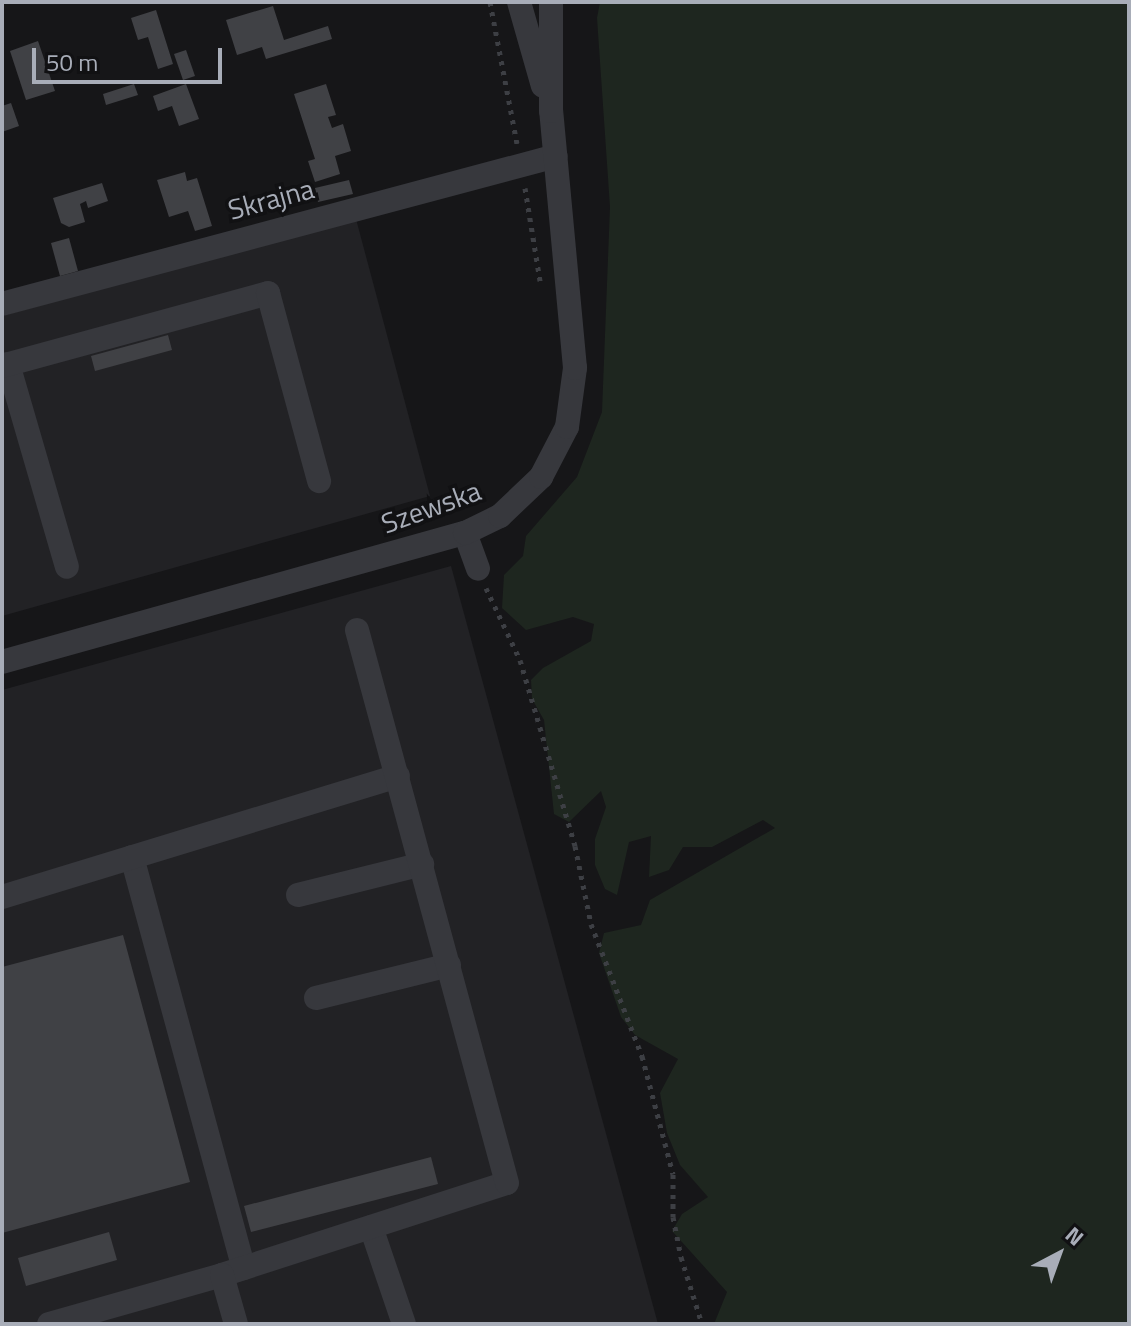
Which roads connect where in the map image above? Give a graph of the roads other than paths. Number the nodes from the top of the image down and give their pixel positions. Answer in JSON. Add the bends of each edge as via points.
{"nodes":[{"id":1,"x":519,"y":2,"type":"edge"},
{"id":2,"x":551,"y":2,"type":"edge"},
{"id":3,"x":551,"y":111,"type":"junction"},
{"id":4,"x":556,"y":156,"type":"junction"},
{"id":5,"x":2,"y":304,"type":"edge"},
{"id":6,"x":5,"y":365,"type":"edge"},
{"id":7,"x":319,"y":481,"type":"dead end"},
{"id":8,"x":465,"y":533,"type":"junction"},
{"id":9,"x":67,"y":567,"type":"dead end"},
{"id":10,"x":478,"y":569,"type":"road end"},
{"id":11,"x":357,"y":630,"type":"dead end"},
{"id":12,"x":2,"y":662,"type":"edge"},
{"id":13,"x":398,"y":776,"type":"junction"},
{"id":14,"x":132,"y":857,"type":"junction"},
{"id":15,"x":422,"y":864,"type":"junction"},
{"id":16,"x":298,"y":895,"type":"dead end"},
{"id":17,"x":2,"y":897,"type":"edge"},
{"id":18,"x":449,"y":965,"type":"junction"},
{"id":19,"x":316,"y":998,"type":"dead end"},
{"id":20,"x":371,"y":1227,"type":"junction"},
{"id":21,"x":233,"y":1272,"type":"junction"},
{"id":22,"x":49,"y":1324,"type":"edge"},
{"id":23,"x":236,"y":1324,"type":"edge"},
{"id":24,"x":404,"y":1324,"type":"edge"}],
"edges":[{"from":1,"to":3,"type":"street"},
{"from":2,"to":3,"type":"street","name":"Szewska"},
{"from":3,"to":4,"type":"street","name":"Szewska"},
{"from":4,"to":5,"type":"street","name":"Skrajna"},
{"from":4,"to":8,"type":"street","name":"Szewska","via":[[575,368],[567,427],[541,477],[521,499]]},
{"from":6,"to":7,"type":"street","via":[[268,293]]},
{"from":6,"to":9,"type":"street"},
{"from":8,"to":10,"type":"street"},
{"from":8,"to":12,"type":"street","name":"Szewska"},
{"from":11,"to":13,"type":"street"},
{"from":13,"to":14,"type":"street"},
{"from":13,"to":15,"type":"street"},
{"from":14,"to":17,"type":"street"},
{"from":14,"to":21,"type":"street"},
{"from":15,"to":16,"type":"street"},
{"from":15,"to":18,"type":"street"},
{"from":18,"to":19,"type":"street"},
{"from":18,"to":20,"type":"street","via":[[507,1183]]},
{"from":20,"to":21,"type":"street"},
{"from":20,"to":24,"type":"street"},
{"from":21,"to":22,"type":"street"},
{"from":21,"to":23,"type":"street"}]}
